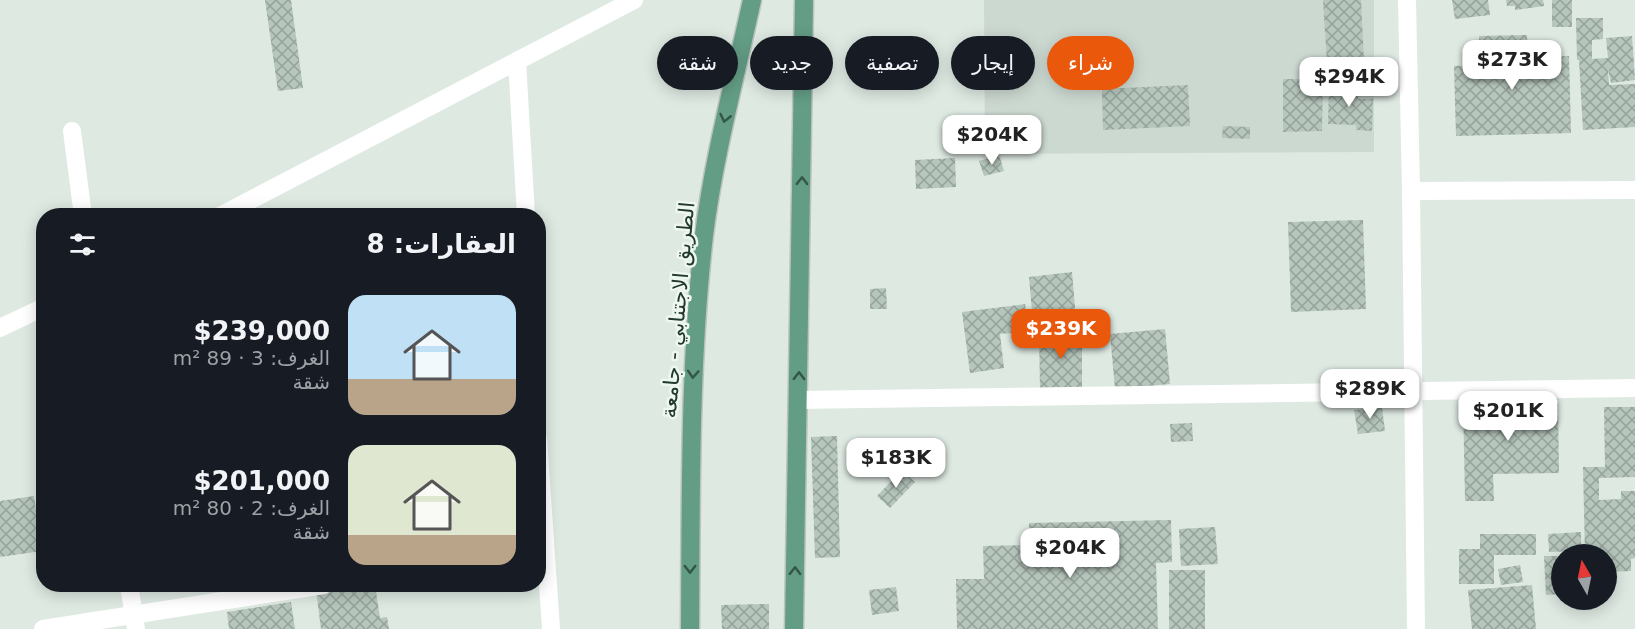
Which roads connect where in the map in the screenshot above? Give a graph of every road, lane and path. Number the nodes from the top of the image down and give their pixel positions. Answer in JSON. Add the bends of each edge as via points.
{"nodes":[{"id":1,"x":634,"y":0,"type":"edge"},
{"id":2,"x":752,"y":0,"type":"edge"},
{"id":3,"x":804,"y":0,"type":"edge"},
{"id":4,"x":1407,"y":0,"type":"edge"},
{"id":5,"x":517,"y":61,"type":"junction"},
{"id":6,"x":72,"y":131,"type":"dead end"},
{"id":7,"x":1635,"y":189,"type":"edge"},
{"id":8,"x":1411,"y":191,"type":"junction"},
{"id":9,"x":82,"y":208,"type":"edge"},
{"id":10,"x":235,"y":208,"type":"edge"},
{"id":11,"x":526,"y":208,"type":"edge"},
{"id":12,"x":36,"y":311,"type":"edge"},
{"id":13,"x":0,"y":328,"type":"edge"},
{"id":14,"x":1635,"y":388,"type":"edge"},
{"id":15,"x":1413,"y":391,"type":"junction"},
{"id":16,"x":798,"y":400,"type":"junction"},
{"id":17,"x":546,"y":586,"type":"edge"},
{"id":18,"x":130,"y":592,"type":"edge"},
{"id":19,"x":288,"y":592,"type":"edge"},
{"id":20,"x":134,"y":622,"type":"edge"},
{"id":21,"x":43,"y":629,"type":"edge"},
{"id":22,"x":551,"y":629,"type":"edge"},
{"id":23,"x":690,"y":629,"type":"edge"},
{"id":24,"x":794,"y":629,"type":"edge"},
{"id":25,"x":1416,"y":629,"type":"edge"}],
"edges":[{"from":1,"to":5,"type":"street"},
{"from":2,"to":23,"type":"main road","name":"الطريق الاجتنابي - جامعة","one_way":true,"via":[[715,165],[697,303],[692,391]]},
{"from":16,"to":3,"type":"main road","one_way":true},
{"from":4,"to":8,"type":"street"},
{"from":5,"to":10,"type":"street"},
{"from":5,"to":11,"type":"street"},
{"from":6,"to":9,"type":"street"},
{"from":7,"to":8,"type":"street"},
{"from":8,"to":15,"type":"street"},
{"from":12,"to":13,"type":"street"},
{"from":14,"to":15,"type":"street"},
{"from":15,"to":16,"type":"street"},
{"from":15,"to":25,"type":"street"},
{"from":24,"to":16,"type":"main road","one_way":true},
{"from":17,"to":22,"type":"street"},
{"from":18,"to":20,"type":"street"},
{"from":19,"to":20,"type":"street"},
{"from":20,"to":21,"type":"street"}]}
